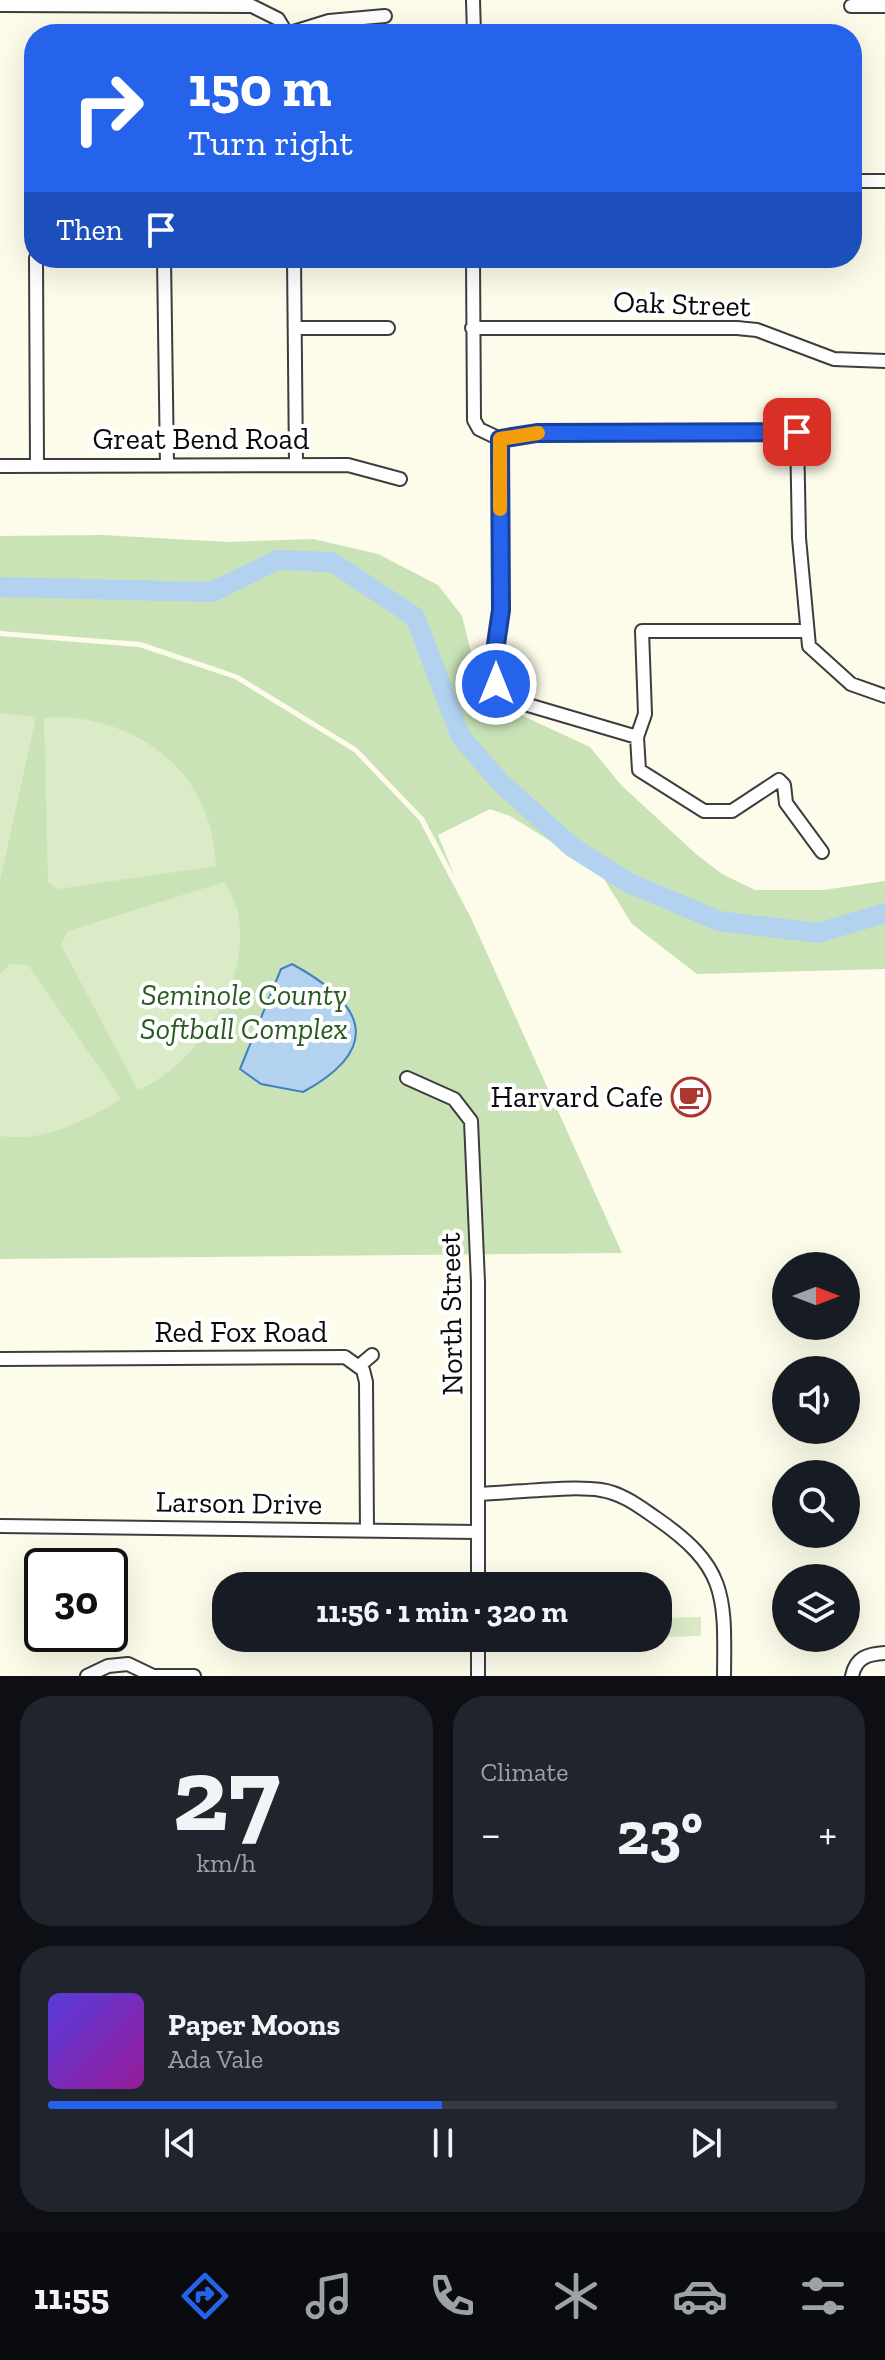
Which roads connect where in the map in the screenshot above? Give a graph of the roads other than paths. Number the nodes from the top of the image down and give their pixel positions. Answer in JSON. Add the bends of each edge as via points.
{"nodes":[{"id":1,"x":473,"y":0,"type":"edge"},
{"id":2,"x":18,"y":3,"type":"edge"},
{"id":3,"x":0,"y":5,"type":"edge"},
{"id":4,"x":851,"y":6,"type":"dead end"},
{"id":5,"x":885,"y":6,"type":"edge"},
{"id":6,"x":385,"y":16,"type":"dead end"},
{"id":7,"x":281,"y":24,"type":"edge"},
{"id":8,"x":319,"y":24,"type":"edge"},
{"id":9,"x":474,"y":24,"type":"edge"},
{"id":10,"x":862,"y":181,"type":"edge"},
{"id":11,"x":885,"y":181,"type":"edge"},
{"id":12,"x":36,"y":268,"type":"edge"},
{"id":13,"x":164,"y":268,"type":"edge"},
{"id":14,"x":294,"y":268,"type":"edge"},
{"id":15,"x":473,"y":268,"type":"edge"},
{"id":16,"x":295,"y":328,"type":"junction"},
{"id":17,"x":388,"y":328,"type":"dead end"},
{"id":18,"x":472,"y":328,"type":"junction"},
{"id":19,"x":885,"y":361,"type":"edge"},
{"id":20,"x":500,"y":439,"type":"junction"},
{"id":21,"x":167,"y":465,"type":"junction"},
{"id":22,"x":296,"y":465,"type":"junction"},
{"id":23,"x":0,"y":466,"type":"edge"},
{"id":24,"x":37,"y":466,"type":"junction"},
{"id":25,"x":400,"y":479,"type":"dead end"},
{"id":26,"x":806,"y":631,"type":"junction"},
{"id":27,"x":885,"y":696,"type":"edge"},
{"id":28,"x":637,"y":737,"type":"junction"},
{"id":29,"x":822,"y":852,"type":"dead end"},
{"id":30,"x":407,"y":1078,"type":"dead end"},
{"id":31,"x":372,"y":1355,"type":"dead end"},
{"id":32,"x":0,"y":1359,"type":"edge"},
{"id":33,"x":359,"y":1366,"type":"junction"},
{"id":34,"x":478,"y":1494,"type":"junction"},
{"id":35,"x":0,"y":1526,"type":"edge"},
{"id":36,"x":367,"y":1531,"type":"junction"},
{"id":37,"x":478,"y":1532,"type":"junction"},
{"id":38,"x":478,"y":1572,"type":"edge"},
{"id":39,"x":478,"y":1652,"type":"edge"},
{"id":40,"x":885,"y":1653,"type":"edge"},
{"id":41,"x":87,"y":1676,"type":"edge"},
{"id":42,"x":194,"y":1676,"type":"edge"},
{"id":43,"x":478,"y":1676,"type":"edge"},
{"id":44,"x":724,"y":1676,"type":"edge"},
{"id":45,"x":852,"y":1676,"type":"edge"}],
"edges":[{"from":1,"to":9,"type":"street"},
{"from":2,"to":3,"type":"street"},
{"from":2,"to":7,"type":"street","via":[[252,6]]},
{"from":4,"to":5,"type":"street"},
{"from":6,"to":8,"type":"street"},
{"from":10,"to":11,"type":"street"},
{"from":12,"to":24,"type":"street"},
{"from":13,"to":21,"type":"street"},
{"from":14,"to":16,"type":"street"},
{"from":15,"to":18,"type":"street"},
{"from":16,"to":17,"type":"street"},
{"from":16,"to":22,"type":"street"},
{"from":18,"to":19,"type":"street","name":"Oak Street","via":[[737,328],[757,330],[834,359]]},
{"from":18,"to":20,"type":"street","via":[[474,420],[479,429]]},
{"from":20,"to":26,"type":"street","via":[[537,433],[797,432]]},
{"from":20,"to":28,"type":"street","via":[[501,610],[492,672],[496,684],[511,700]]},
{"from":21,"to":22,"type":"street","name":"Great Bend Road"},
{"from":21,"to":24,"type":"street","name":"Great Bend Road"},
{"from":22,"to":25,"type":"street","name":"Great Bend Road","via":[[348,465]]},
{"from":23,"to":24,"type":"street","name":"Great Bend Road"},
{"from":26,"to":27,"type":"street","via":[[809,646],[834,671],[851,684]]},
{"from":26,"to":28,"type":"street","via":[[642,631],[645,714]]},
{"from":28,"to":29,"type":"street","via":[[639,770],[704,811],[732,811],[779,780],[786,803]]},
{"from":30,"to":34,"type":"street","name":"North Street","via":[[454,1099],[471,1121]]},
{"from":31,"to":33,"type":"street"},
{"from":32,"to":33,"type":"street","name":"Red Fox Road","via":[[345,1357]]},
{"from":33,"to":36,"type":"street","name":"Red Fox Road","via":[[366,1382]]},
{"from":34,"to":37,"type":"street","name":"North Street"},
{"from":34,"to":44,"type":"street","via":[[601,1490],[631,1501],[684,1537],[715,1576],[724,1600]]},
{"from":35,"to":36,"type":"street","name":"Larson Drive"},
{"from":36,"to":37,"type":"street","name":"Larson Drive"},
{"from":37,"to":38,"type":"street","name":"North Street"},
{"from":39,"to":43,"type":"street"},
{"from":40,"to":45,"type":"street","via":[[867,1654]]},
{"from":41,"to":42,"type":"street","via":[[128,1664],[153,1676]]}]}
